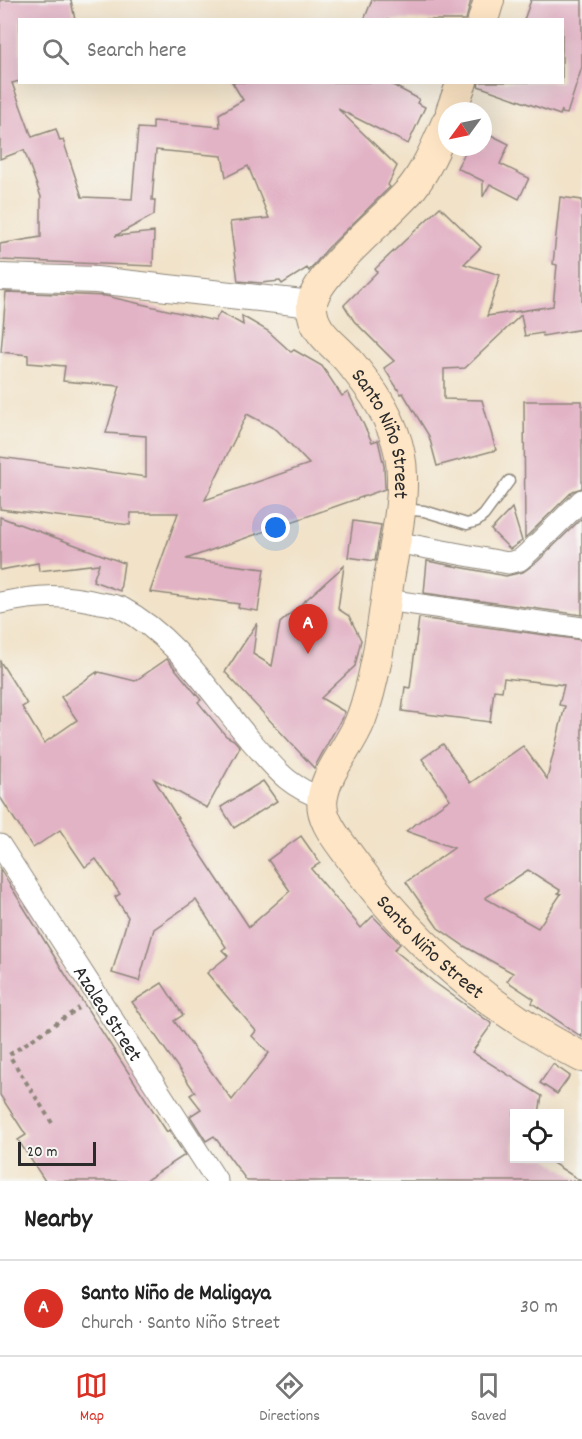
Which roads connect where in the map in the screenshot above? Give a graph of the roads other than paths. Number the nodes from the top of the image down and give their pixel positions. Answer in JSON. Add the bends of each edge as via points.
{"nodes":[{"id":1,"x":489,"y":0,"type":"edge"},
{"id":2,"x":484,"y":18,"type":"edge"},
{"id":3,"x":461,"y":84,"type":"edge"},
{"id":4,"x":455,"y":102,"type":"edge"},
{"id":5,"x":438,"y":142,"type":"edge"},
{"id":6,"x":0,"y":277,"type":"edge"},
{"id":7,"x":312,"y":304,"type":"junction"},
{"id":8,"x":509,"y":481,"type":"dead end"},
{"id":9,"x":582,"y":500,"type":"edge"},
{"id":10,"x":399,"y":508,"type":"junction"},
{"id":11,"x":395,"y":542,"type":"junction"},
{"id":12,"x":386,"y":600,"type":"junction"},
{"id":13,"x":0,"y":603,"type":"edge"},
{"id":14,"x":582,"y":628,"type":"edge"},
{"id":15,"x":322,"y":798,"type":"junction"},
{"id":16,"x":0,"y":845,"type":"edge"},
{"id":17,"x":582,"y":1057,"type":"edge"},
{"id":18,"x":217,"y":1181,"type":"edge"}],
"edges":[{"from":1,"to":2,"type":"main road"},
{"from":3,"to":4,"type":"main road"},
{"from":5,"to":7,"type":"main road","via":[[414,185],[329,275]]},
{"from":6,"to":7,"type":"street","via":[[96,280]]},
{"from":7,"to":10,"type":"main road","name":"Santo Niño Street","via":[[315,323],[324,337],[366,383],[395,433],[402,476]]},
{"from":8,"to":10,"type":"lane","via":[[484,515],[467,524]]},
{"from":9,"to":11,"type":"street","via":[[520,560],[508,563]]},
{"from":10,"to":11,"type":"main road","name":"Santo Niño Street"},
{"from":11,"to":12,"type":"main road","name":"Santo Niño Street"},
{"from":12,"to":14,"type":"street"},
{"from":12,"to":15,"type":"main road","name":"Santo Niño Street","via":[[370,692],[360,723]]},
{"from":13,"to":15,"type":"street","via":[[35,596],[74,597],[120,608],[158,634],[192,667],[284,779],[303,792]]},
{"from":15,"to":17,"type":"main road","name":"Santo Niño Street","via":[[325,817],[336,837],[394,913],[430,951],[509,1014]]},
{"from":16,"to":18,"type":"street","name":"Azalea Street"}]}
